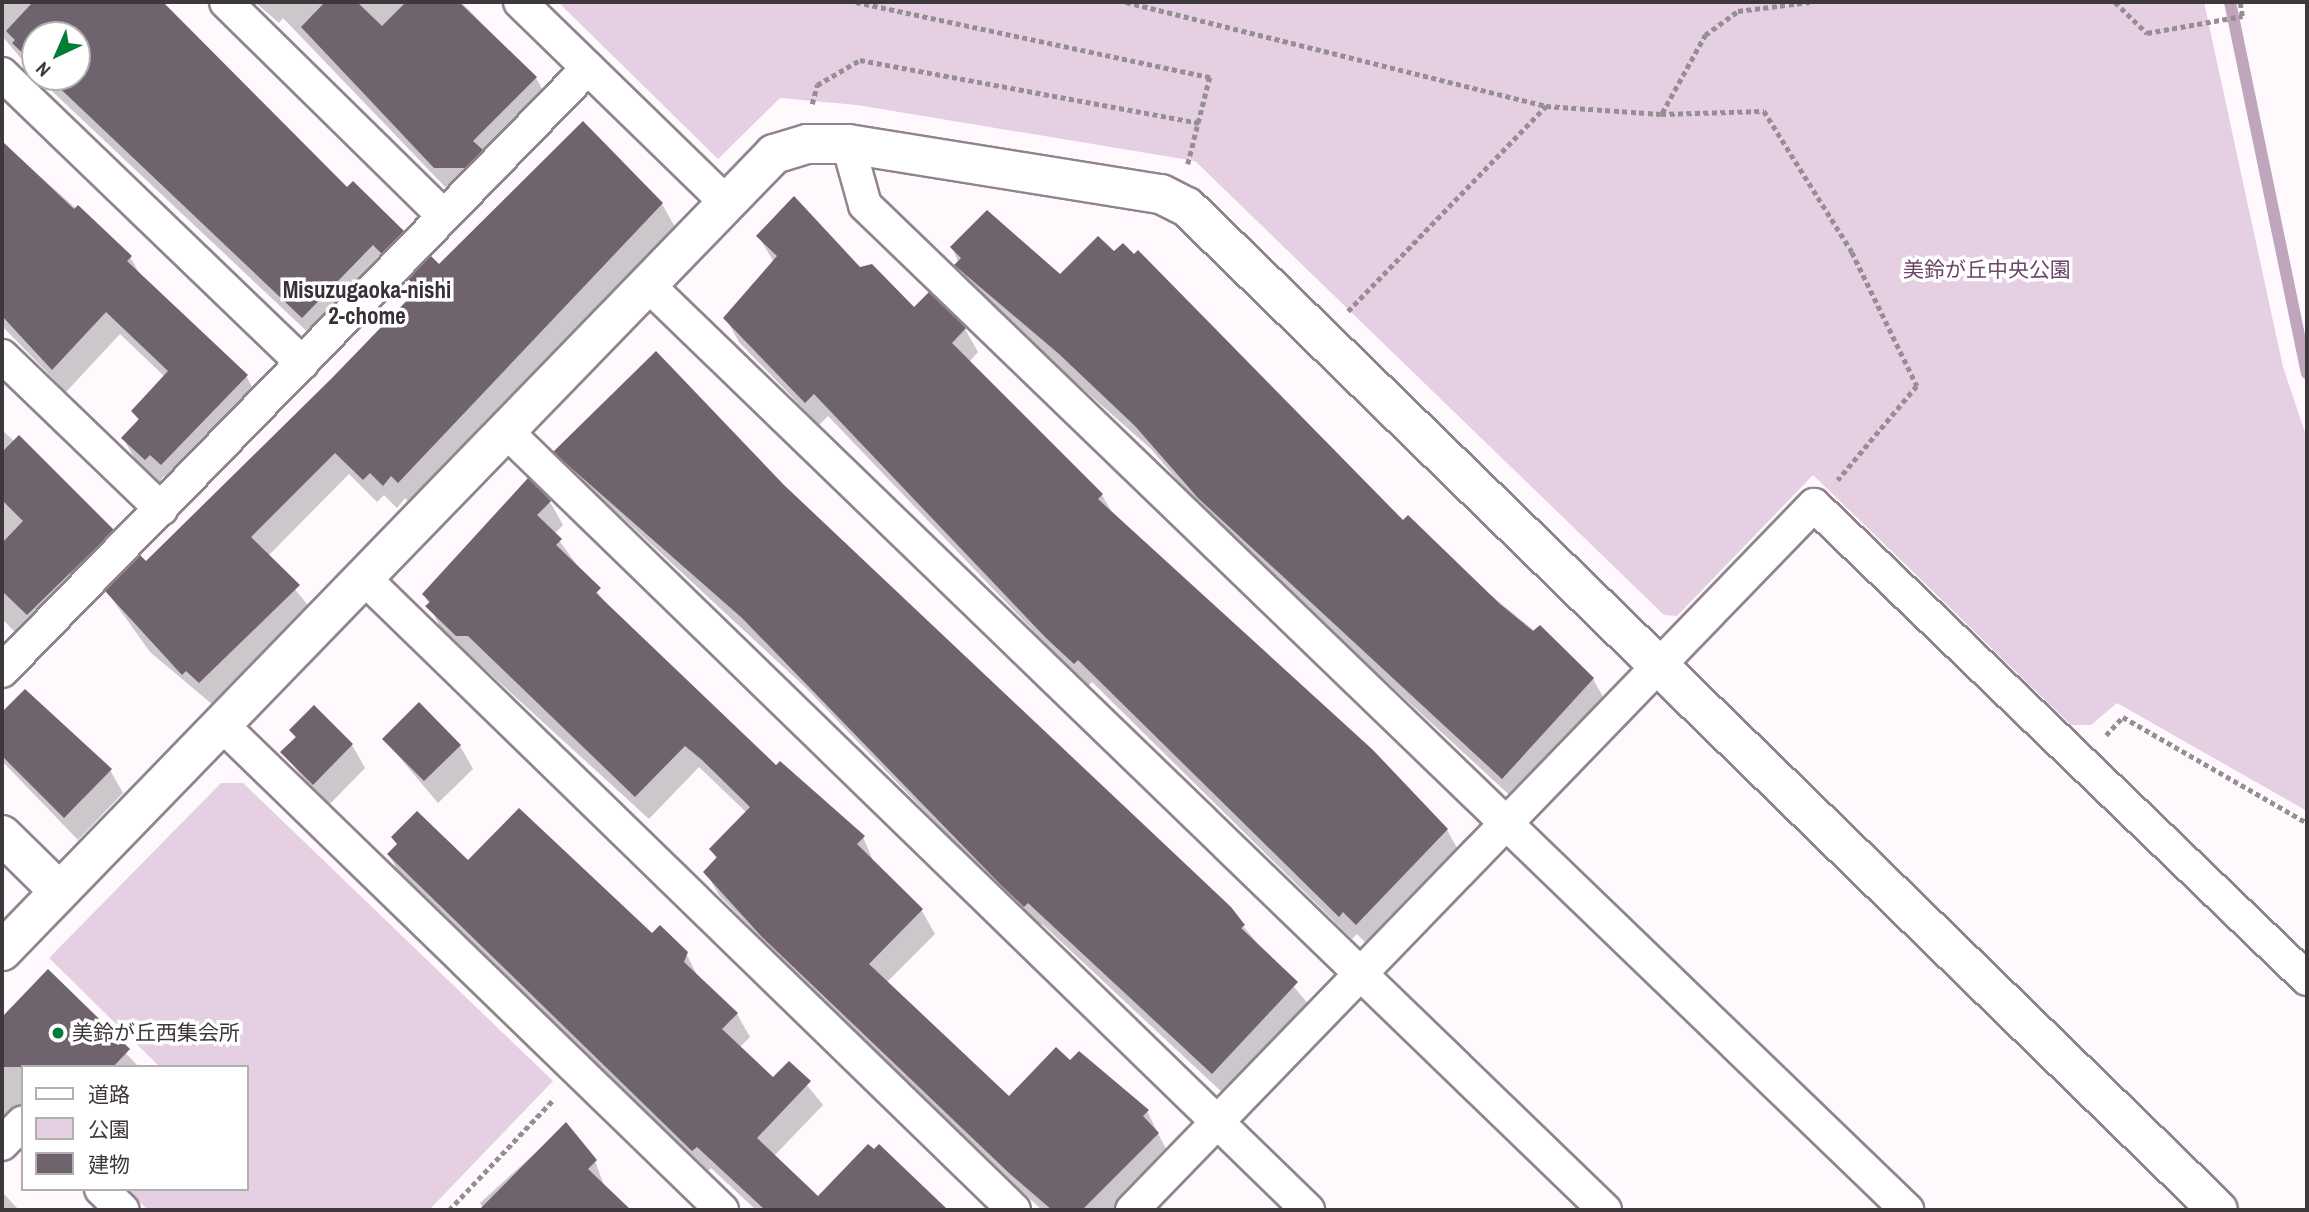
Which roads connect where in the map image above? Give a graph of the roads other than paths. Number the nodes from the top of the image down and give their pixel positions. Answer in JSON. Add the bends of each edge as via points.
{"nodes":[{"id":1,"x":226,"y":2,"type":"edge"},
{"id":2,"x":520,"y":2,"type":"edge"},
{"id":3,"x":588,"y":68,"type":"junction"},
{"id":4,"x":2,"y":74,"type":"edge"},
{"id":5,"x":848,"y":144,"type":"junction"},
{"id":6,"x":726,"y":202,"type":"junction"},
{"id":7,"x":444,"y":216,"type":"junction"},
{"id":8,"x":648,"y":285,"type":"junction"},
{"id":9,"x":2,"y":356,"type":"edge"},
{"id":10,"x":302,"y":363,"type":"junction"},
{"id":11,"x":507,"y":432,"type":"junction"},
{"id":12,"x":161,"y":509,"type":"junction"},
{"id":13,"x":365,"y":579,"type":"junction"},
{"id":14,"x":6,"y":658,"type":"edge"},
{"id":15,"x":1657,"y":662,"type":"junction"},
{"id":16,"x":221,"y":724,"type":"junction"},
{"id":17,"x":1504,"y":825,"type":"junction"},
{"id":18,"x":2,"y":835,"type":"edge"},
{"id":19,"x":58,"y":891,"type":"junction"},
{"id":20,"x":2,"y":951,"type":"edge"},
{"id":21,"x":1359,"y":974,"type":"junction"},
{"id":22,"x":2307,"y":979,"type":"edge"},
{"id":23,"x":1216,"y":1122,"type":"junction"},
{"id":24,"x":21,"y":1124,"type":"edge"},
{"id":25,"x":2,"y":1144,"type":"edge"},
{"id":26,"x":103,"y":1191,"type":"edge"},
{"id":27,"x":123,"y":1210,"type":"edge"},
{"id":28,"x":722,"y":1210,"type":"edge"},
{"id":29,"x":1014,"y":1210,"type":"edge"},
{"id":30,"x":1132,"y":1210,"type":"edge"},
{"id":31,"x":1308,"y":1210,"type":"edge"},
{"id":32,"x":1605,"y":1210,"type":"edge"},
{"id":33,"x":1907,"y":1210,"type":"edge"},
{"id":34,"x":2218,"y":1210,"type":"edge"}],
"edges":[{"from":1,"to":7,"type":"street"},
{"from":2,"to":3,"type":"street"},
{"from":3,"to":6,"type":"street"},
{"from":3,"to":7,"type":"street"},
{"from":4,"to":10,"type":"street"},
{"from":5,"to":6,"type":"street","via":[[807,144],[774,154]]},
{"from":5,"to":15,"type":"street","via":[[1161,194],[1187,207]]},
{"from":5,"to":17,"type":"street","via":[[865,205]]},
{"from":6,"to":8,"type":"street"},
{"from":7,"to":10,"type":"street"},
{"from":8,"to":11,"type":"street"},
{"from":8,"to":21,"type":"street"},
{"from":9,"to":12,"type":"street"},
{"from":10,"to":12,"type":"street"},
{"from":11,"to":13,"type":"street"},
{"from":11,"to":23,"type":"street"},
{"from":12,"to":14,"type":"street"},
{"from":13,"to":16,"type":"street"},
{"from":13,"to":29,"type":"street"},
{"from":15,"to":17,"type":"street"},
{"from":15,"to":22,"type":"street","via":[[1814,505]]},
{"from":15,"to":34,"type":"street"},
{"from":16,"to":19,"type":"street"},
{"from":16,"to":28,"type":"street"},
{"from":17,"to":21,"type":"street"},
{"from":17,"to":33,"type":"street"},
{"from":18,"to":19,"type":"street"},
{"from":19,"to":20,"type":"street"},
{"from":21,"to":23,"type":"street"},
{"from":21,"to":32,"type":"street"},
{"from":23,"to":30,"type":"street"},
{"from":23,"to":31,"type":"street"},
{"from":24,"to":25,"type":"street"},
{"from":26,"to":27,"type":"street"}]}
